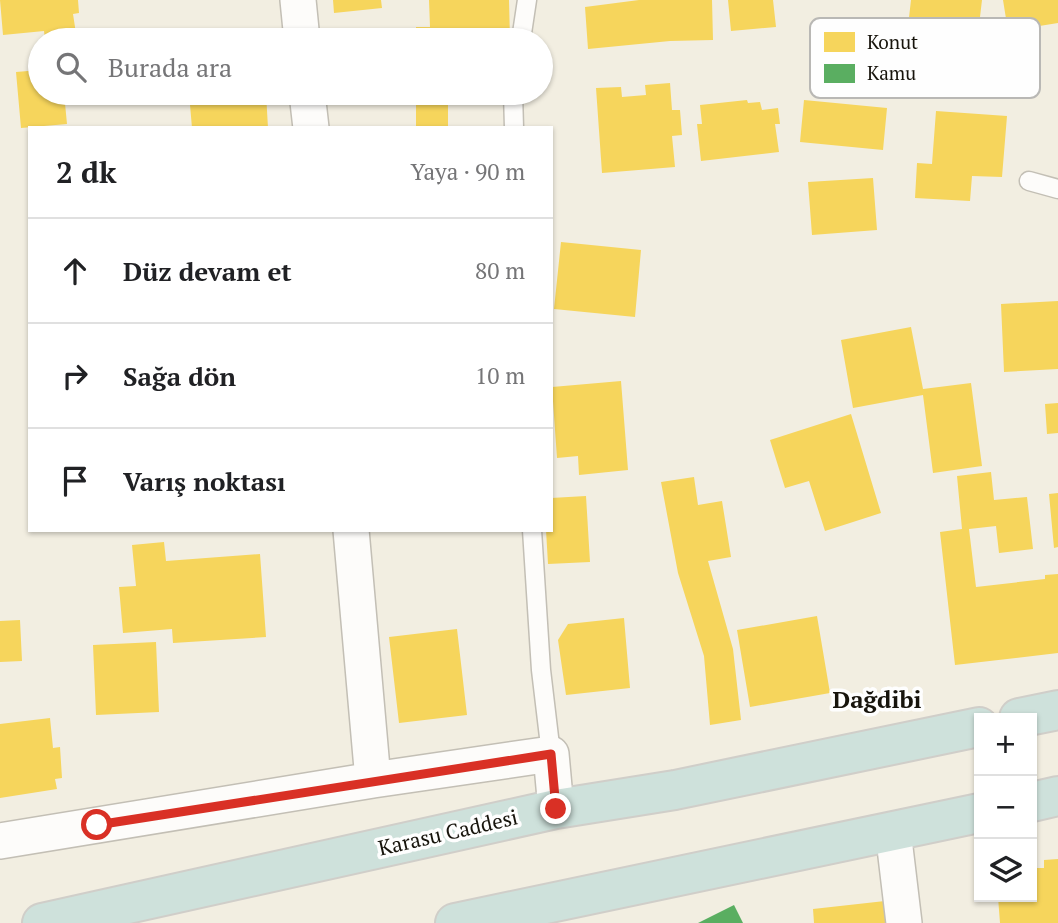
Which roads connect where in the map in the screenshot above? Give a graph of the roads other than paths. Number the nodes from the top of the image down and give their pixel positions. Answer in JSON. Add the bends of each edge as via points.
{"nodes":[{"id":1,"x":298,"y":0,"type":"edge"},
{"id":2,"x":527,"y":0,"type":"edge"},
{"id":3,"x":301,"y":28,"type":"edge"},
{"id":4,"x":523,"y":28,"type":"edge"},
{"id":5,"x":308,"y":105,"type":"edge"},
{"id":6,"x":513,"y":105,"type":"edge"},
{"id":7,"x":311,"y":126,"type":"edge"},
{"id":8,"x":514,"y":126,"type":"edge"},
{"id":9,"x":1029,"y":181,"type":"dead end"},
{"id":10,"x":1058,"y":189,"type":"edge"},
{"id":11,"x":351,"y":532,"type":"edge"},
{"id":12,"x":532,"y":532,"type":"edge"},
{"id":13,"x":1058,"y":710,"type":"edge"},
{"id":14,"x":1037,"y":714,"type":"edge"},
{"id":15,"x":974,"y":728,"type":"edge"},
{"id":16,"x":551,"y":754,"type":"junction"},
{"id":17,"x":373,"y":780,"type":"junction"},
{"id":18,"x":1058,"y":796,"type":"edge"},
{"id":19,"x":1037,"y":801,"type":"edge"},
{"id":20,"x":556,"y":809,"type":"junction"},
{"id":21,"x":974,"y":814,"type":"edge"},
{"id":22,"x":893,"y":831,"type":"junction"},
{"id":23,"x":0,"y":841,"type":"edge"},
{"id":24,"x":43,"y":923,"type":"edge"},
{"id":25,"x":455,"y":923,"type":"edge"},
{"id":26,"x":904,"y":923,"type":"edge"}],
"edges":[{"from":1,"to":3,"type":"street"},
{"from":2,"to":4,"type":"lane"},
{"from":5,"to":7,"type":"street"},
{"from":6,"to":8,"type":"lane"},
{"from":9,"to":10,"type":"lane"},
{"from":11,"to":17,"type":"street"},
{"from":12,"to":16,"type":"lane"},
{"from":13,"to":14,"type":"highway"},
{"from":15,"to":20,"type":"highway","name":"Karasu Caddesi","via":[[675,790]]},
{"from":16,"to":17,"type":"street"},
{"from":16,"to":20,"type":"street"},
{"from":17,"to":23,"type":"street"},
{"from":18,"to":19,"type":"highway"},
{"from":20,"to":24,"type":"highway","name":"Karasu Caddesi"},
{"from":21,"to":22,"type":"highway"},
{"from":22,"to":25,"type":"highway"},
{"from":22,"to":26,"type":"street"}]}
